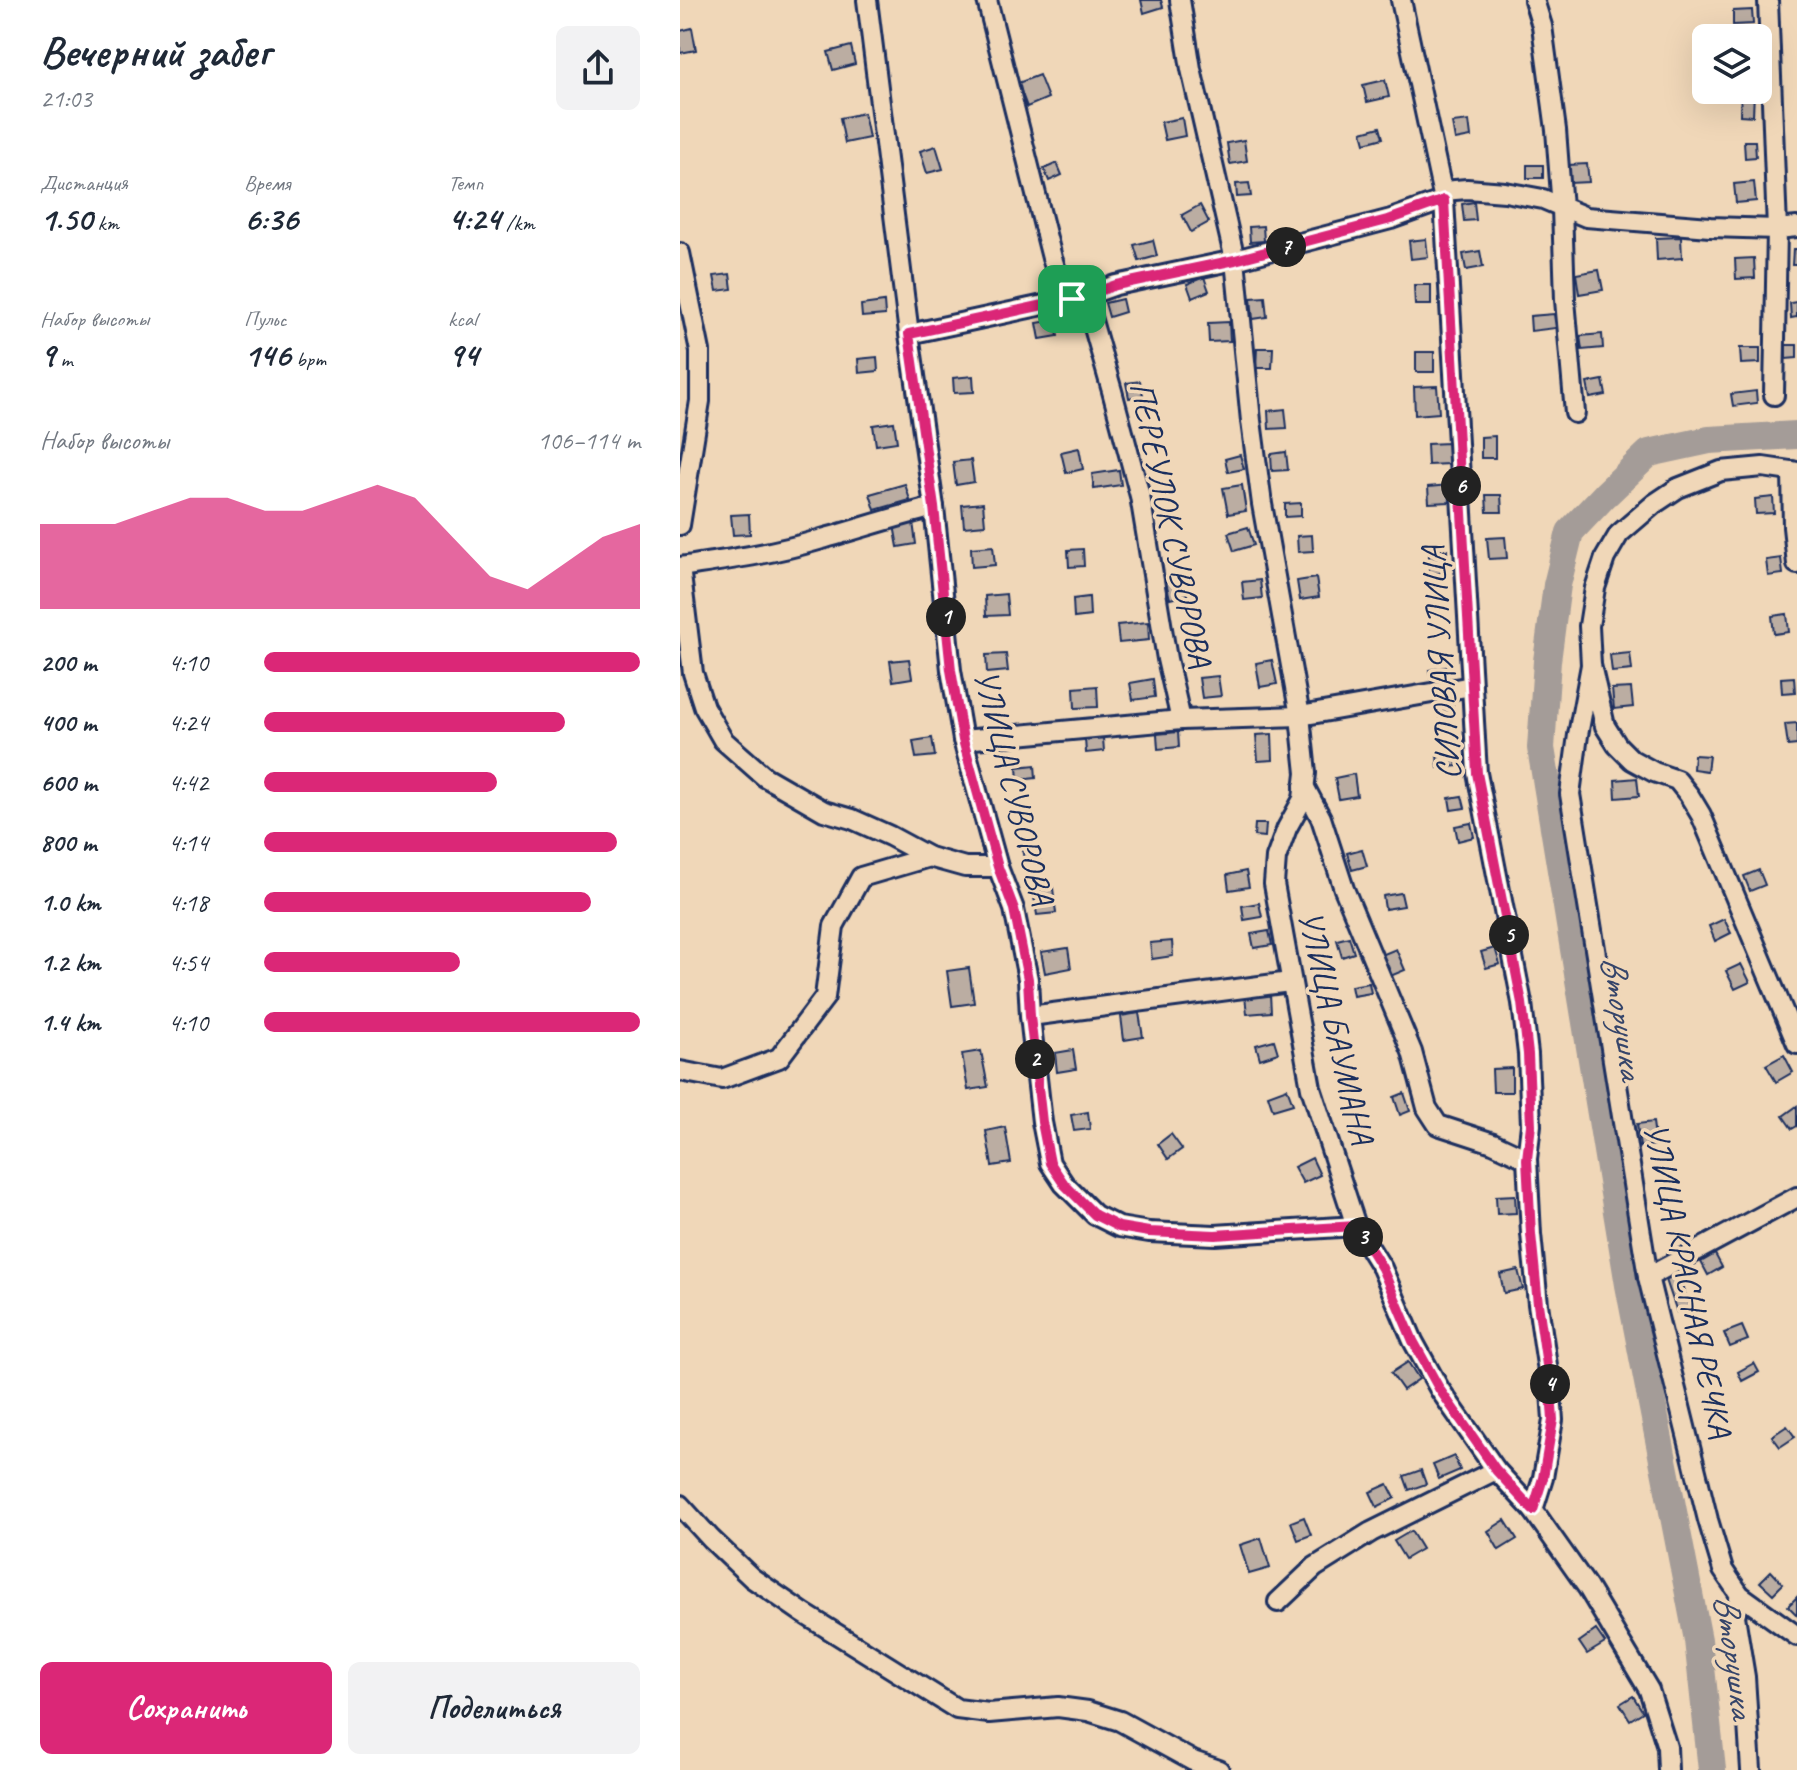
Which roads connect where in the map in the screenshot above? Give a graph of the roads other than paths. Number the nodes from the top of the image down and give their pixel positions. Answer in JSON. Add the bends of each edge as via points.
{"nodes":[{"id":1,"x":867,"y":0,"type":"edge"},
{"id":2,"x":987,"y":0,"type":"edge"},
{"id":3,"x":1180,"y":0,"type":"edge"},
{"id":4,"x":1401,"y":0,"type":"edge"},
{"id":5,"x":1534,"y":0,"type":"edge"},
{"id":6,"x":1768,"y":0,"type":"edge"},
{"id":7,"x":1443,"y":195,"type":"junction"},
{"id":8,"x":1562,"y":208,"type":"junction"},
{"id":9,"x":1797,"y":227,"type":"edge"},
{"id":10,"x":1777,"y":229,"type":"junction"},
{"id":11,"x":680,"y":253,"type":"edge"},
{"id":12,"x":1235,"y":260,"type":"junction"},
{"id":13,"x":1078,"y":298,"type":"junction"},
{"id":14,"x":909,"y":334,"type":"junction"},
{"id":15,"x":1774,"y":395,"type":"dead end"},
{"id":16,"x":1575,"y":413,"type":"dead end"},
{"id":17,"x":1795,"y":472,"type":"edge"},
{"id":18,"x":934,"y":507,"type":"junction"},
{"id":19,"x":680,"y":525,"type":"edge"},
{"id":20,"x":1797,"y":564,"type":"edge"},
{"id":21,"x":680,"y":567,"type":"edge"},
{"id":22,"x":1591,"y":665,"type":"junction"},
{"id":23,"x":1472,"y":686,"type":"junction"},
{"id":24,"x":1300,"y":716,"type":"junction"},
{"id":25,"x":1181,"y":720,"type":"junction"},
{"id":26,"x":963,"y":740,"type":"junction"},
{"id":27,"x":1304,"y":786,"type":"junction"},
{"id":28,"x":929,"y":857,"type":"junction"},
{"id":29,"x":998,"y":867,"type":"junction"},
{"id":30,"x":1290,"y":982,"type":"junction"},
{"id":31,"x":1030,"y":1016,"type":"junction"},
{"id":32,"x":1797,"y":1044,"type":"edge"},
{"id":33,"x":680,"y":1071,"type":"edge"},
{"id":34,"x":1527,"y":1159,"type":"junction"},
{"id":35,"x":1797,"y":1197,"type":"edge"},
{"id":36,"x":1356,"y":1226,"type":"junction"},
{"id":37,"x":1648,"y":1277,"type":"junction"},
{"id":38,"x":1496,"y":1470,"type":"junction"},
{"id":39,"x":680,"y":1505,"type":"edge"},
{"id":40,"x":1533,"y":1510,"type":"junction"},
{"id":41,"x":1740,"y":1595,"type":"junction"},
{"id":42,"x":1278,"y":1602,"type":"dead end"},
{"id":43,"x":1797,"y":1636,"type":"edge"},
{"id":44,"x":1219,"y":1770,"type":"edge"},
{"id":45,"x":1668,"y":1770,"type":"edge"},
{"id":46,"x":1751,"y":1770,"type":"edge"}],
"edges":[{"from":1,"to":14,"type":"street","name":"УЛИЦА СУВОРОВА"},
{"from":2,"to":13,"type":"street","name":"ПЕРЕУЛОК СУВОРОВА","via":[[1052,258],[1058,276]]},
{"from":3,"to":12,"type":"street","name":"УЛИЦА БАУМАНА"},
{"from":4,"to":7,"type":"street","name":"СИЛОВАЯ УЛИЦА"},
{"from":5,"to":8,"type":"street","via":[[1556,130]]},
{"from":6,"to":10,"type":"street"},
{"from":7,"to":8,"type":"street","via":[[1467,189],[1505,192]]},
{"from":7,"to":12,"type":"street","via":[[1391,219]]},
{"from":7,"to":23,"type":"street","name":"СИЛОВАЯ УЛИЦА"},
{"from":8,"to":10,"type":"street","via":[[1586,217]]},
{"from":8,"to":16,"type":"street"},
{"from":9,"to":10,"type":"street"},
{"from":10,"to":15,"type":"street"},
{"from":11,"to":19,"type":"street","via":[[700,351],[700,401]]},
{"from":12,"to":13,"type":"street"},
{"from":12,"to":24,"type":"street","name":"УЛИЦА БАУМАНА","via":[[1262,504]]},
{"from":13,"to":14,"type":"street"},
{"from":13,"to":25,"type":"street","name":"ПЕРЕУЛОК СУВОРОВА","via":[[1112,391],[1140,496]]},
{"from":14,"to":18,"type":"street","name":"УЛИЦА СУВОРОВА"},
{"from":17,"to":20,"type":"street"},
{"from":17,"to":22,"type":"street","via":[[1763,467],[1721,471],[1678,488],[1619,534],[1595,588],[1589,626]]},
{"from":18,"to":21,"type":"street","via":[[799,545]]},
{"from":18,"to":26,"type":"street","name":"УЛИЦА СУВОРОВА"},
{"from":21,"to":28,"type":"street","via":[[693,673],[723,740],[765,777],[824,811]]},
{"from":22,"to":32,"type":"street","via":[[1605,726],[1617,745],[1632,760],[1677,780],[1701,815]]},
{"from":22,"to":37,"type":"street","name":"УЛИЦА КРАСНАЯ РЕЧКА","via":[[1570,794]]},
{"from":23,"to":24,"type":"street"},
{"from":23,"to":34,"type":"street","name":"СИЛОВАЯ УЛИЦА","via":[[1477,773],[1528,1054]]},
{"from":24,"to":25,"type":"street"},
{"from":24,"to":27,"type":"street","name":"УЛИЦА БАУМАНА"},
{"from":25,"to":26,"type":"street"},
{"from":26,"to":29,"type":"street","name":"УЛИЦА СУВОРОВА"},
{"from":27,"to":30,"type":"street","name":"УЛИЦА БАУМАНА","via":[[1276,858],[1274,884]]},
{"from":27,"to":34,"type":"street","name":"УЛИЦА БАУМАНА","via":[[1412,1052],[1427,1108],[1438,1125]]},
{"from":28,"to":29,"type":"street","via":[[965,867]]},
{"from":28,"to":33,"type":"street","via":[[861,877],[834,926],[825,997],[779,1058],[722,1079]]},
{"from":29,"to":31,"type":"street","name":"УЛИЦА СУВОРОВА","via":[[1014,909]]},
{"from":30,"to":31,"type":"street"},
{"from":30,"to":36,"type":"street","name":"УЛИЦА БАУМАНА","via":[[1311,1088]]},
{"from":31,"to":36,"type":"street","name":"УЛИЦА СУВОРОВА","via":[[1050,1163],[1095,1215],[1119,1227],[1189,1234]]},
{"from":34,"to":40,"type":"street","name":"СИЛОВАЯ УЛИЦА","via":[[1553,1420]]},
{"from":35,"to":37,"type":"street"},
{"from":36,"to":38,"type":"street","name":"УЛИЦА БАУМАНА","via":[[1440,1390]]},
{"from":37,"to":41,"type":"street","name":"УЛИЦА КРАСНАЯ РЕЧКА","via":[[1708,1520],[1723,1570]]},
{"from":38,"to":40,"type":"street","name":"УЛИЦА БАУМАНА"},
{"from":38,"to":42,"type":"street","via":[[1371,1532],[1315,1567]]},
{"from":39,"to":44,"type":"street","via":[[752,1578],[957,1709],[1088,1711],[1120,1721]]},
{"from":40,"to":45,"type":"street","name":"УЛИЦА БАУМАНА","via":[[1649,1690],[1667,1747]]},
{"from":41,"to":43,"type":"street","name":"УЛИЦА КРАСНАЯ РЕЧКА"},
{"from":41,"to":46,"type":"street","via":[[1735,1616]]}]}
